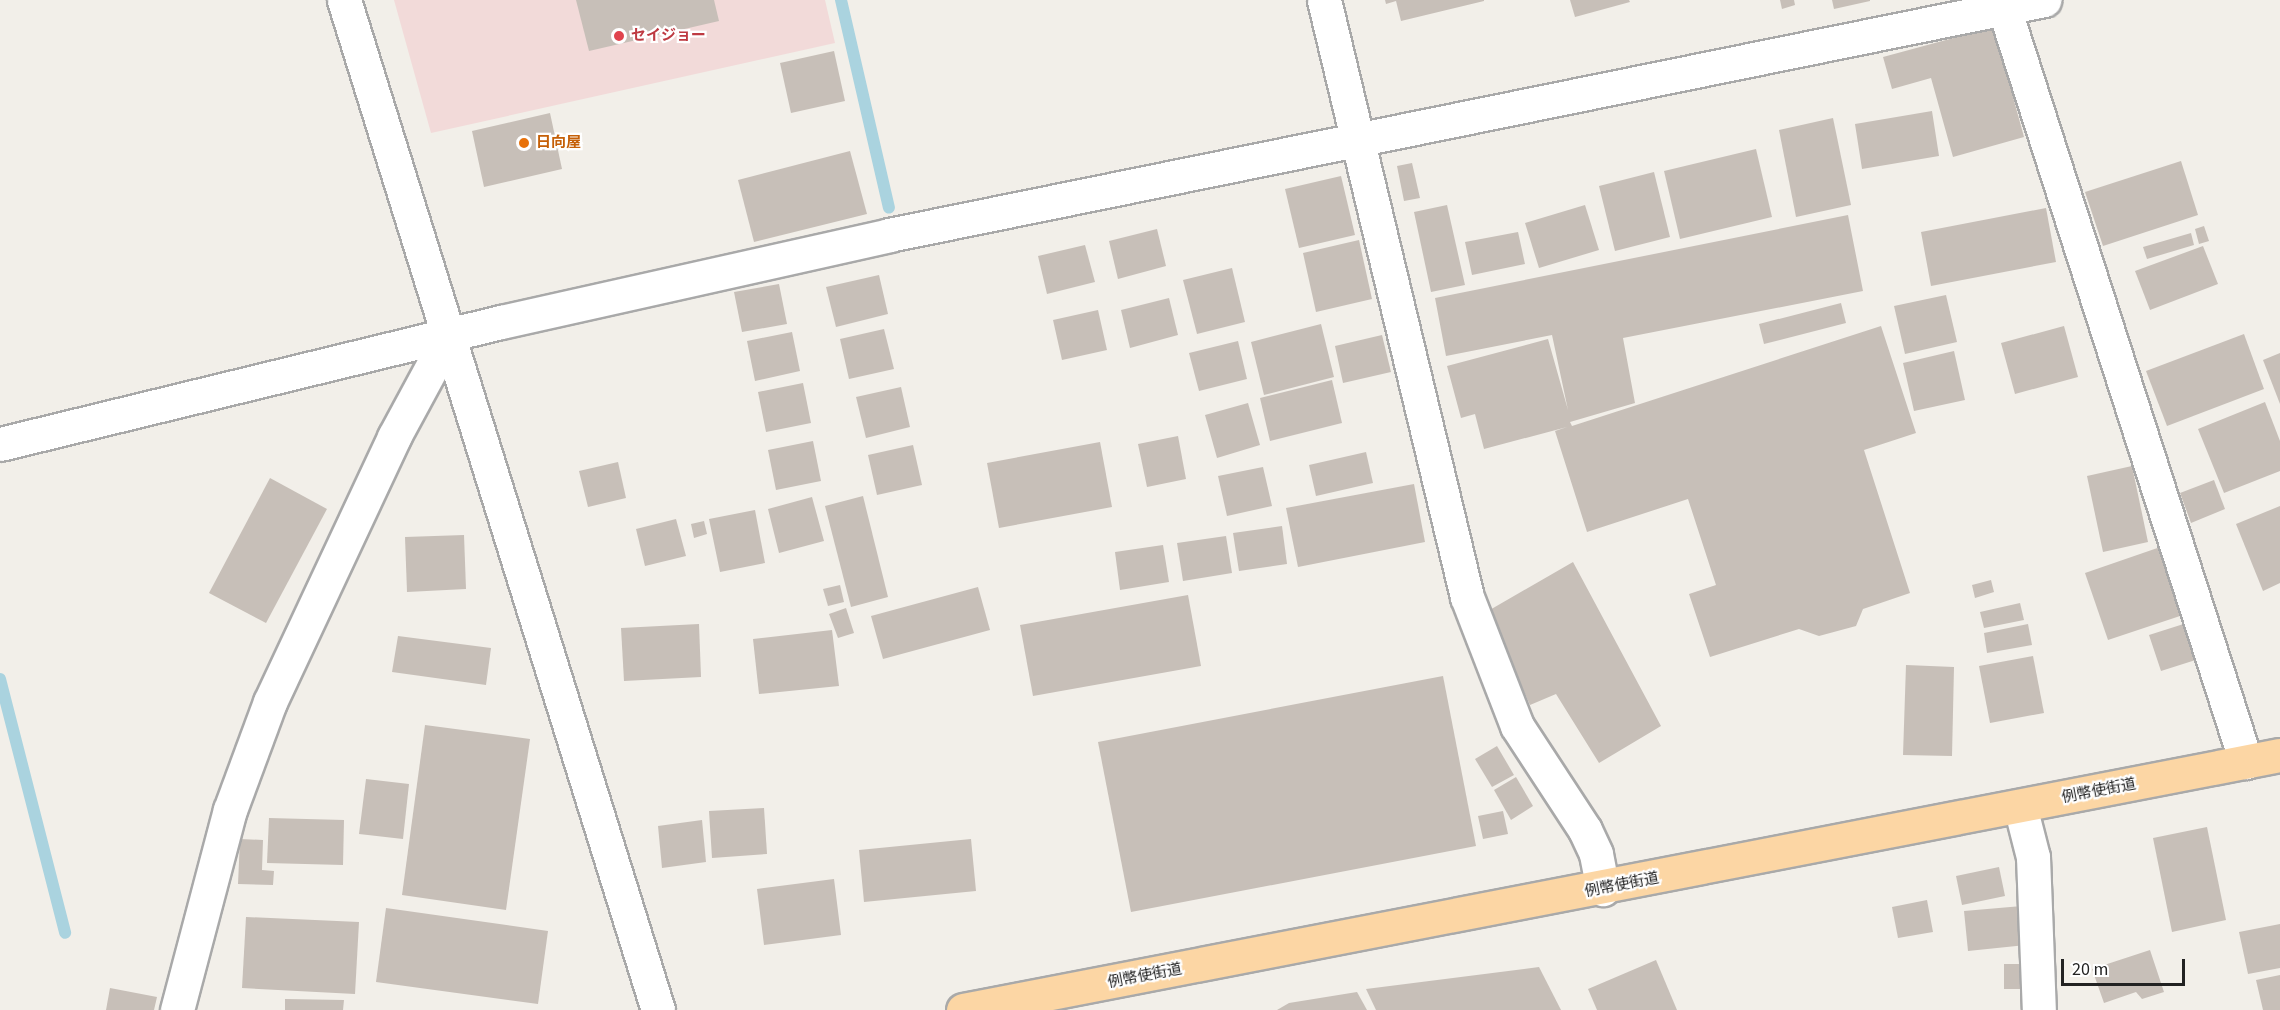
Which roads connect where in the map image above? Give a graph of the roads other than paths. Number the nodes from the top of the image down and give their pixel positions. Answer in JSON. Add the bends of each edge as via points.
{"nodes":[{"id":1,"x":344,"y":0,"type":"edge"},
{"id":2,"x":1324,"y":0,"type":"edge"},
{"id":3,"x":2044,"y":0,"type":"edge"},
{"id":4,"x":2004,"y":8,"type":"junction"},
{"id":5,"x":1355,"y":138,"type":"junction"},
{"id":6,"x":448,"y":337,"type":"junction"},
{"id":7,"x":0,"y":444,"type":"edge"},
{"id":8,"x":2280,"y":755,"type":"edge"},
{"id":9,"x":2246,"y":762,"type":"junction"},
{"id":10,"x":2020,"y":806,"type":"junction"},
{"id":11,"x":1604,"y":889,"type":"junction"},
{"id":12,"x":177,"y":1010,"type":"edge"},
{"id":13,"x":658,"y":1010,"type":"edge"},
{"id":14,"x":963,"y":1010,"type":"edge"},
{"id":15,"x":2039,"y":1010,"type":"edge"}],
"edges":[{"from":1,"to":6,"type":"street"},
{"from":2,"to":5,"type":"street"},
{"from":3,"to":4,"type":"street"},
{"from":4,"to":5,"type":"street"},
{"from":4,"to":9,"type":"street"},
{"from":5,"to":6,"type":"street","via":[[889,235]]},
{"from":5,"to":11,"type":"street","via":[[1467,597],[1517,726],[1584,830],[1596,854]]},
{"from":6,"to":7,"type":"street"},
{"from":6,"to":12,"type":"street","via":[[394,437],[270,702],[230,810]]},
{"from":6,"to":13,"type":"street"},
{"from":8,"to":9,"type":"main road","name":"例幣使街道"},
{"from":9,"to":10,"type":"main road","name":"例幣使街道"},
{"from":10,"to":11,"type":"main road","name":"例幣使街道"},
{"from":10,"to":15,"type":"street","via":[[2033,857]]},
{"from":11,"to":14,"type":"main road","name":"例幣使街道"}]}
